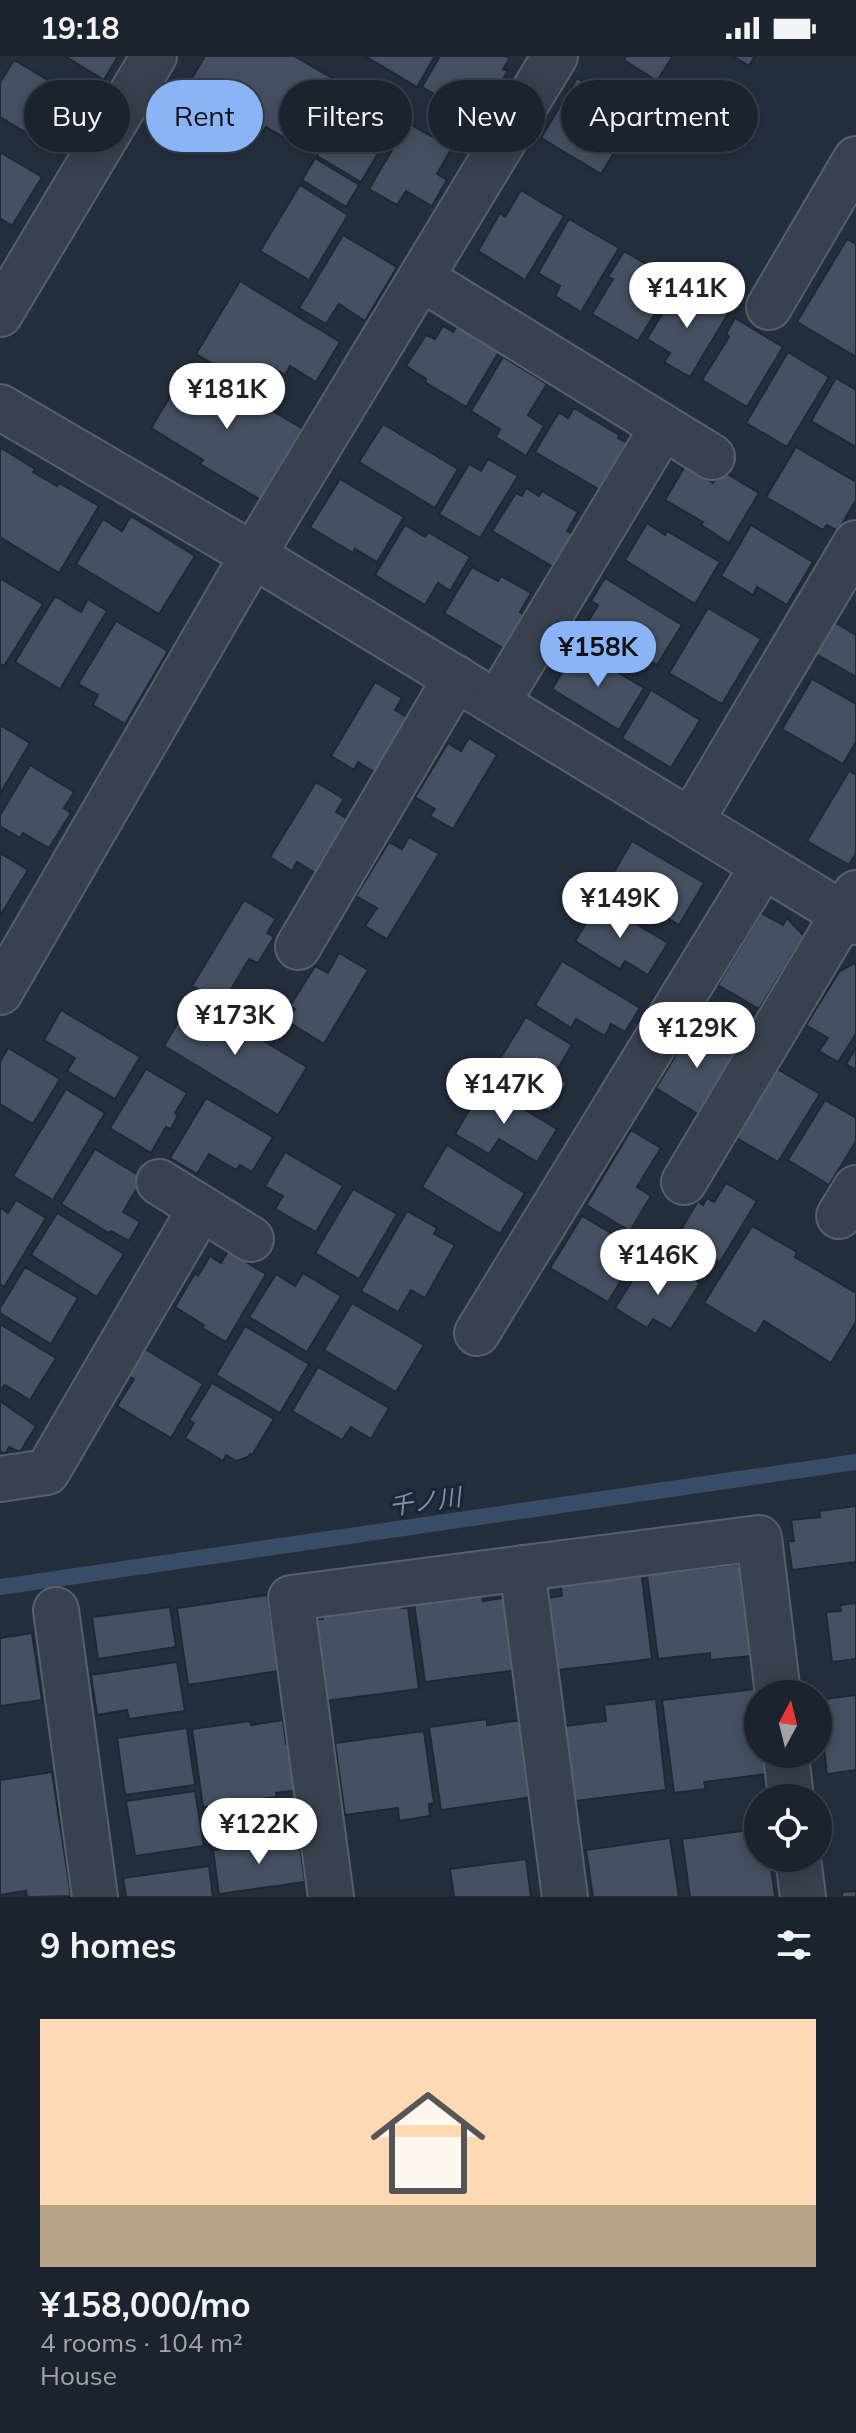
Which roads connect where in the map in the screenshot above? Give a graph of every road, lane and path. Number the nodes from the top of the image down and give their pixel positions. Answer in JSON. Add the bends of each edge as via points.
{"nodes":[{"id":1,"x":154,"y":56,"type":"edge"},
{"id":2,"x":555,"y":56,"type":"edge"},
{"id":3,"x":856,"y":159,"type":"edge"},
{"id":4,"x":421,"y":278,"type":"junction"},
{"id":5,"x":769,"y":307,"type":"dead end"},
{"id":6,"x":0,"y":314,"type":"edge"},
{"id":7,"x":0,"y":407,"type":"edge"},
{"id":8,"x":663,"y":427,"type":"junction"},
{"id":9,"x":712,"y":457,"type":"dead end"},
{"id":10,"x":856,"y":543,"type":"edge"},
{"id":11,"x":253,"y":555,"type":"junction"},
{"id":12,"x":456,"y":678,"type":"junction"},
{"id":13,"x":497,"y":703,"type":"junction"},
{"id":14,"x":691,"y":821,"type":"junction"},
{"id":15,"x":763,"y":866,"type":"junction"},
{"id":16,"x":852,"y":910,"type":"edge"},
{"id":17,"x":298,"y":947,"type":"dead end"},
{"id":18,"x":0,"y":992,"type":"edge"},
{"id":19,"x":159,"y":1182,"type":"dead end"},
{"id":20,"x":684,"y":1182,"type":"dead end"},
{"id":21,"x":201,"y":1208,"type":"junction"},
{"id":22,"x":251,"y":1239,"type":"dead end"},
{"id":23,"x":477,"y":1333,"type":"dead end"},
{"id":24,"x":0,"y":1479,"type":"edge"},
{"id":25,"x":522,"y":1568,"type":"junction"},
{"id":26,"x":56,"y":1610,"type":"dead end"},
{"id":27,"x":776,"y":1680,"type":"edge"},
{"id":28,"x":800,"y":1872,"type":"edge"},
{"id":29,"x":95,"y":1897,"type":"edge"},
{"id":30,"x":331,"y":1897,"type":"edge"},
{"id":31,"x":565,"y":1897,"type":"edge"},
{"id":32,"x":803,"y":1897,"type":"edge"}],
"edges":[{"from":1,"to":6,"type":"street"},
{"from":2,"to":4,"type":"street"},
{"from":3,"to":5,"type":"street"},
{"from":4,"to":8,"type":"street"},
{"from":4,"to":11,"type":"street"},
{"from":7,"to":11,"type":"street"},
{"from":8,"to":9,"type":"street"},
{"from":8,"to":13,"type":"street"},
{"from":10,"to":14,"type":"street"},
{"from":11,"to":12,"type":"street"},
{"from":11,"to":18,"type":"street"},
{"from":12,"to":13,"type":"street"},
{"from":12,"to":17,"type":"street"},
{"from":13,"to":14,"type":"street"},
{"from":14,"to":15,"type":"street"},
{"from":15,"to":16,"type":"street"},
{"from":15,"to":23,"type":"street"},
{"from":16,"to":20,"type":"street"},
{"from":19,"to":21,"type":"street"},
{"from":21,"to":22,"type":"street"},
{"from":21,"to":24,"type":"street","via":[[47,1472]]},
{"from":25,"to":27,"type":"street","via":[[759,1538]]},
{"from":25,"to":30,"type":"street","via":[[291,1598]]},
{"from":25,"to":31,"type":"street"},
{"from":26,"to":29,"type":"street"},
{"from":28,"to":32,"type":"street"}]}
